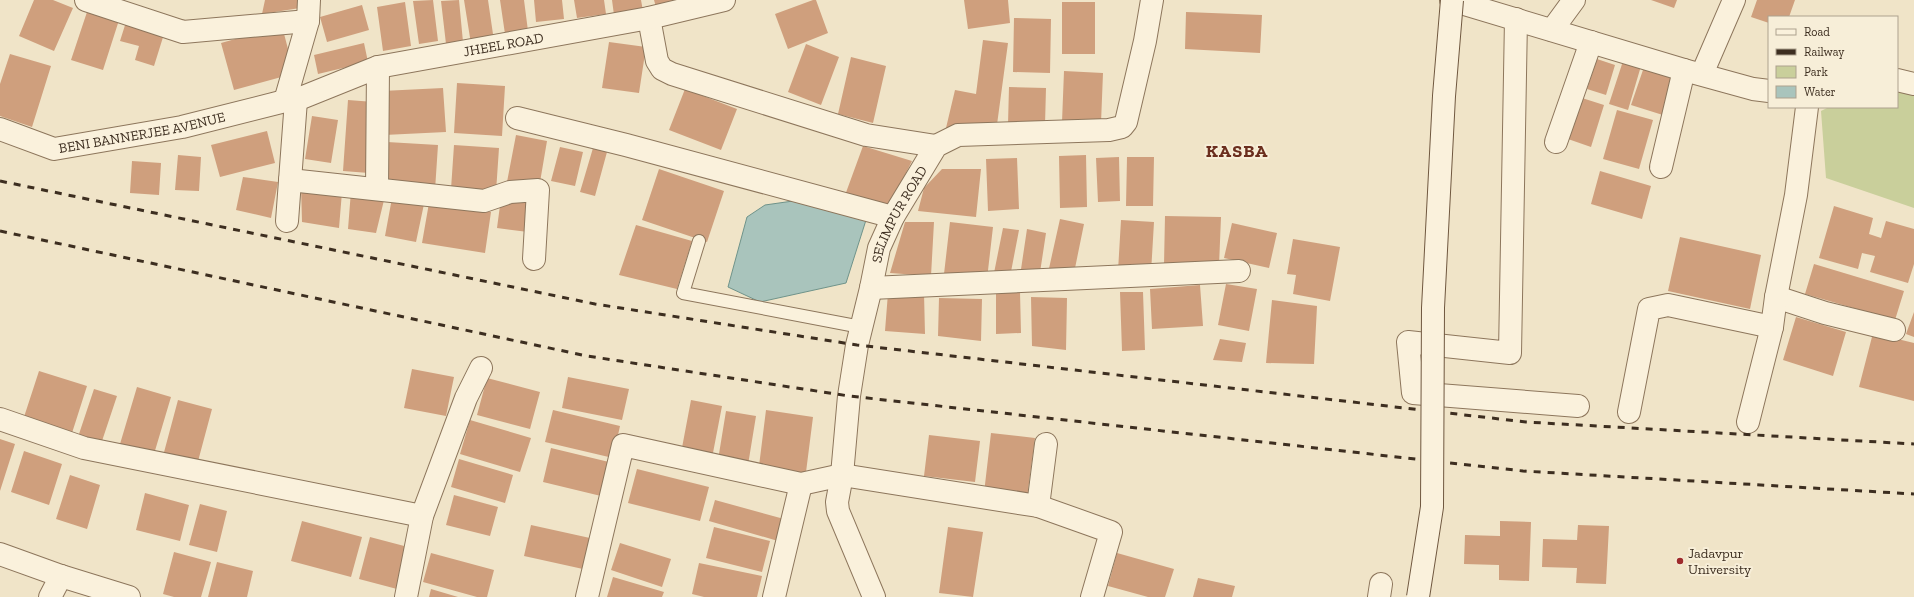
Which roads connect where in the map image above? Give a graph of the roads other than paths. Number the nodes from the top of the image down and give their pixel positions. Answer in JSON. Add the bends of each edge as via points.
{"nodes":[{"id":1,"x":86,"y":0,"type":"edge"},
{"id":2,"x":724,"y":0,"type":"edge"},
{"id":3,"x":1152,"y":0,"type":"edge"},
{"id":4,"x":1452,"y":0,"type":"edge"},
{"id":5,"x":1574,"y":0,"type":"edge"},
{"id":6,"x":1734,"y":0,"type":"edge"},
{"id":7,"x":308,"y":10,"type":"edge"},
{"id":8,"x":649,"y":18,"type":"junction"},
{"id":9,"x":1516,"y":20,"type":"junction"},
{"id":10,"x":1552,"y":30,"type":"junction"},
{"id":11,"x":1591,"y":42,"type":"junction"},
{"id":12,"x":378,"y":67,"type":"junction"},
{"id":13,"x":1693,"y":72,"type":"junction"},
{"id":14,"x":1898,"y":80,"type":"edge"},
{"id":15,"x":1914,"y":84,"type":"edge"},
{"id":16,"x":1768,"y":91,"type":"edge"},
{"id":17,"x":290,"y":100,"type":"junction"},
{"id":18,"x":1807,"y":108,"type":"edge"},
{"id":19,"x":517,"y":118,"type":"dead end"},
{"id":20,"x":0,"y":129,"type":"edge"},
{"id":21,"x":1556,"y":142,"type":"dead end"},
{"id":22,"x":936,"y":146,"type":"junction"},
{"id":23,"x":1661,"y":167,"type":"dead end"},
{"id":24,"x":290,"y":180,"type":"junction"},
{"id":25,"x":377,"y":189,"type":"junction"},
{"id":26,"x":893,"y":217,"type":"junction"},
{"id":27,"x":287,"y":221,"type":"dead end"},
{"id":28,"x":699,"y":242,"type":"dead end"},
{"id":29,"x":534,"y":259,"type":"dead end"},
{"id":30,"x":1239,"y":271,"type":"dead end"},
{"id":31,"x":871,"y":288,"type":"junction"},
{"id":32,"x":1776,"y":297,"type":"junction"},
{"id":33,"x":861,"y":327,"type":"junction"},
{"id":34,"x":1772,"y":327,"type":"junction"},
{"id":35,"x":1894,"y":330,"type":"dead end"},
{"id":36,"x":481,"y":368,"type":"dead end"},
{"id":37,"x":1578,"y":406,"type":"dead end"},
{"id":38,"x":1629,"y":412,"type":"dead end"},
{"id":39,"x":0,"y":419,"type":"edge"},
{"id":40,"x":1748,"y":422,"type":"dead end"},
{"id":41,"x":1046,"y":444,"type":"dead end"},
{"id":42,"x":842,"y":474,"type":"junction"},
{"id":43,"x":801,"y":484,"type":"junction"},
{"id":44,"x":1038,"y":506,"type":"junction"},
{"id":45,"x":422,"y":516,"type":"junction"},
{"id":46,"x":0,"y":554,"type":"edge"},
{"id":47,"x":61,"y":576,"type":"junction"},
{"id":48,"x":50,"y":597,"type":"edge"},
{"id":49,"x":129,"y":597,"type":"edge"},
{"id":50,"x":406,"y":597,"type":"edge"},
{"id":51,"x":587,"y":597,"type":"edge"},
{"id":52,"x":774,"y":597,"type":"edge"},
{"id":53,"x":874,"y":597,"type":"edge"},
{"id":54,"x":1092,"y":597,"type":"edge"},
{"id":55,"x":1418,"y":597,"type":"edge"}],
"edges":[{"from":1,"to":7,"type":"street","via":[[182,32]]},
{"from":2,"to":8,"type":"street","name":"JHEEL ROAD"},
{"from":3,"to":22,"type":"street","via":[[1128,114],[1122,127],[1110,130],[958,135]]},
{"from":4,"to":9,"type":"street"},
{"from":4,"to":55,"type":"street","bridge":true,"via":[[1444,96],[1433,308],[1432,507]]},
{"from":5,"to":10,"type":"street"},
{"from":6,"to":13,"type":"street"},
{"from":7,"to":17,"type":"street"},
{"from":8,"to":12,"type":"street","name":"JHEEL ROAD"},
{"from":8,"to":22,"type":"street","via":[[657,61],[662,69],[672,74],[866,135]]},
{"from":9,"to":10,"type":"street"},
{"from":9,"to":37,"type":"street","via":[[1510,353],[1408,342],[1413,393]]},
{"from":10,"to":11,"type":"street"},
{"from":11,"to":13,"type":"street"},
{"from":11,"to":21,"type":"street"},
{"from":12,"to":17,"type":"street","name":"JHEEL ROAD"},
{"from":12,"to":25,"type":"street"},
{"from":13,"to":16,"type":"street"},
{"from":13,"to":23,"type":"street"},
{"from":14,"to":15,"type":"street"},
{"from":17,"to":20,"type":"street","name":"BENI BANNERJEE AVENUE","via":[[182,127],[54,149]]},
{"from":17,"to":24,"type":"street"},
{"from":18,"to":32,"type":"street","via":[[1796,195]]},
{"from":19,"to":26,"type":"street"},
{"from":22,"to":26,"type":"street","name":"SELIMPUR ROAD"},
{"from":24,"to":25,"type":"street"},
{"from":24,"to":27,"type":"street"},
{"from":25,"to":29,"type":"street","via":[[484,201],[510,192],[538,190]]},
{"from":26,"to":31,"type":"street","name":"SELIMPUR ROAD","via":[[878,248]]},
{"from":28,"to":33,"type":"lane","via":[[683,294]]},
{"from":30,"to":31,"type":"street"},
{"from":31,"to":33,"type":"street","name":"SELIMPUR ROAD"},
{"from":32,"to":34,"type":"street"},
{"from":32,"to":35,"type":"street","via":[[1825,313]]},
{"from":33,"to":42,"type":"street","name":"SELIMPUR ROAD","via":[[849,396]]},
{"from":34,"to":38,"type":"street","via":[[1668,306],[1649,309]]},
{"from":34,"to":40,"type":"street"},
{"from":36,"to":45,"type":"street","via":[[466,398]]},
{"from":39,"to":45,"type":"street","via":[[84,448]]},
{"from":41,"to":44,"type":"street"},
{"from":42,"to":43,"type":"street"},
{"from":42,"to":44,"type":"street"},
{"from":42,"to":53,"type":"street","name":"SELIMPUR ROAD","via":[[838,511]]},
{"from":43,"to":51,"type":"street","via":[[623,445]]},
{"from":43,"to":52,"type":"street"},
{"from":44,"to":54,"type":"street","via":[[1110,532]]},
{"from":45,"to":50,"type":"street"},
{"from":46,"to":47,"type":"street"},
{"from":47,"to":48,"type":"street"},
{"from":47,"to":49,"type":"street"}]}
